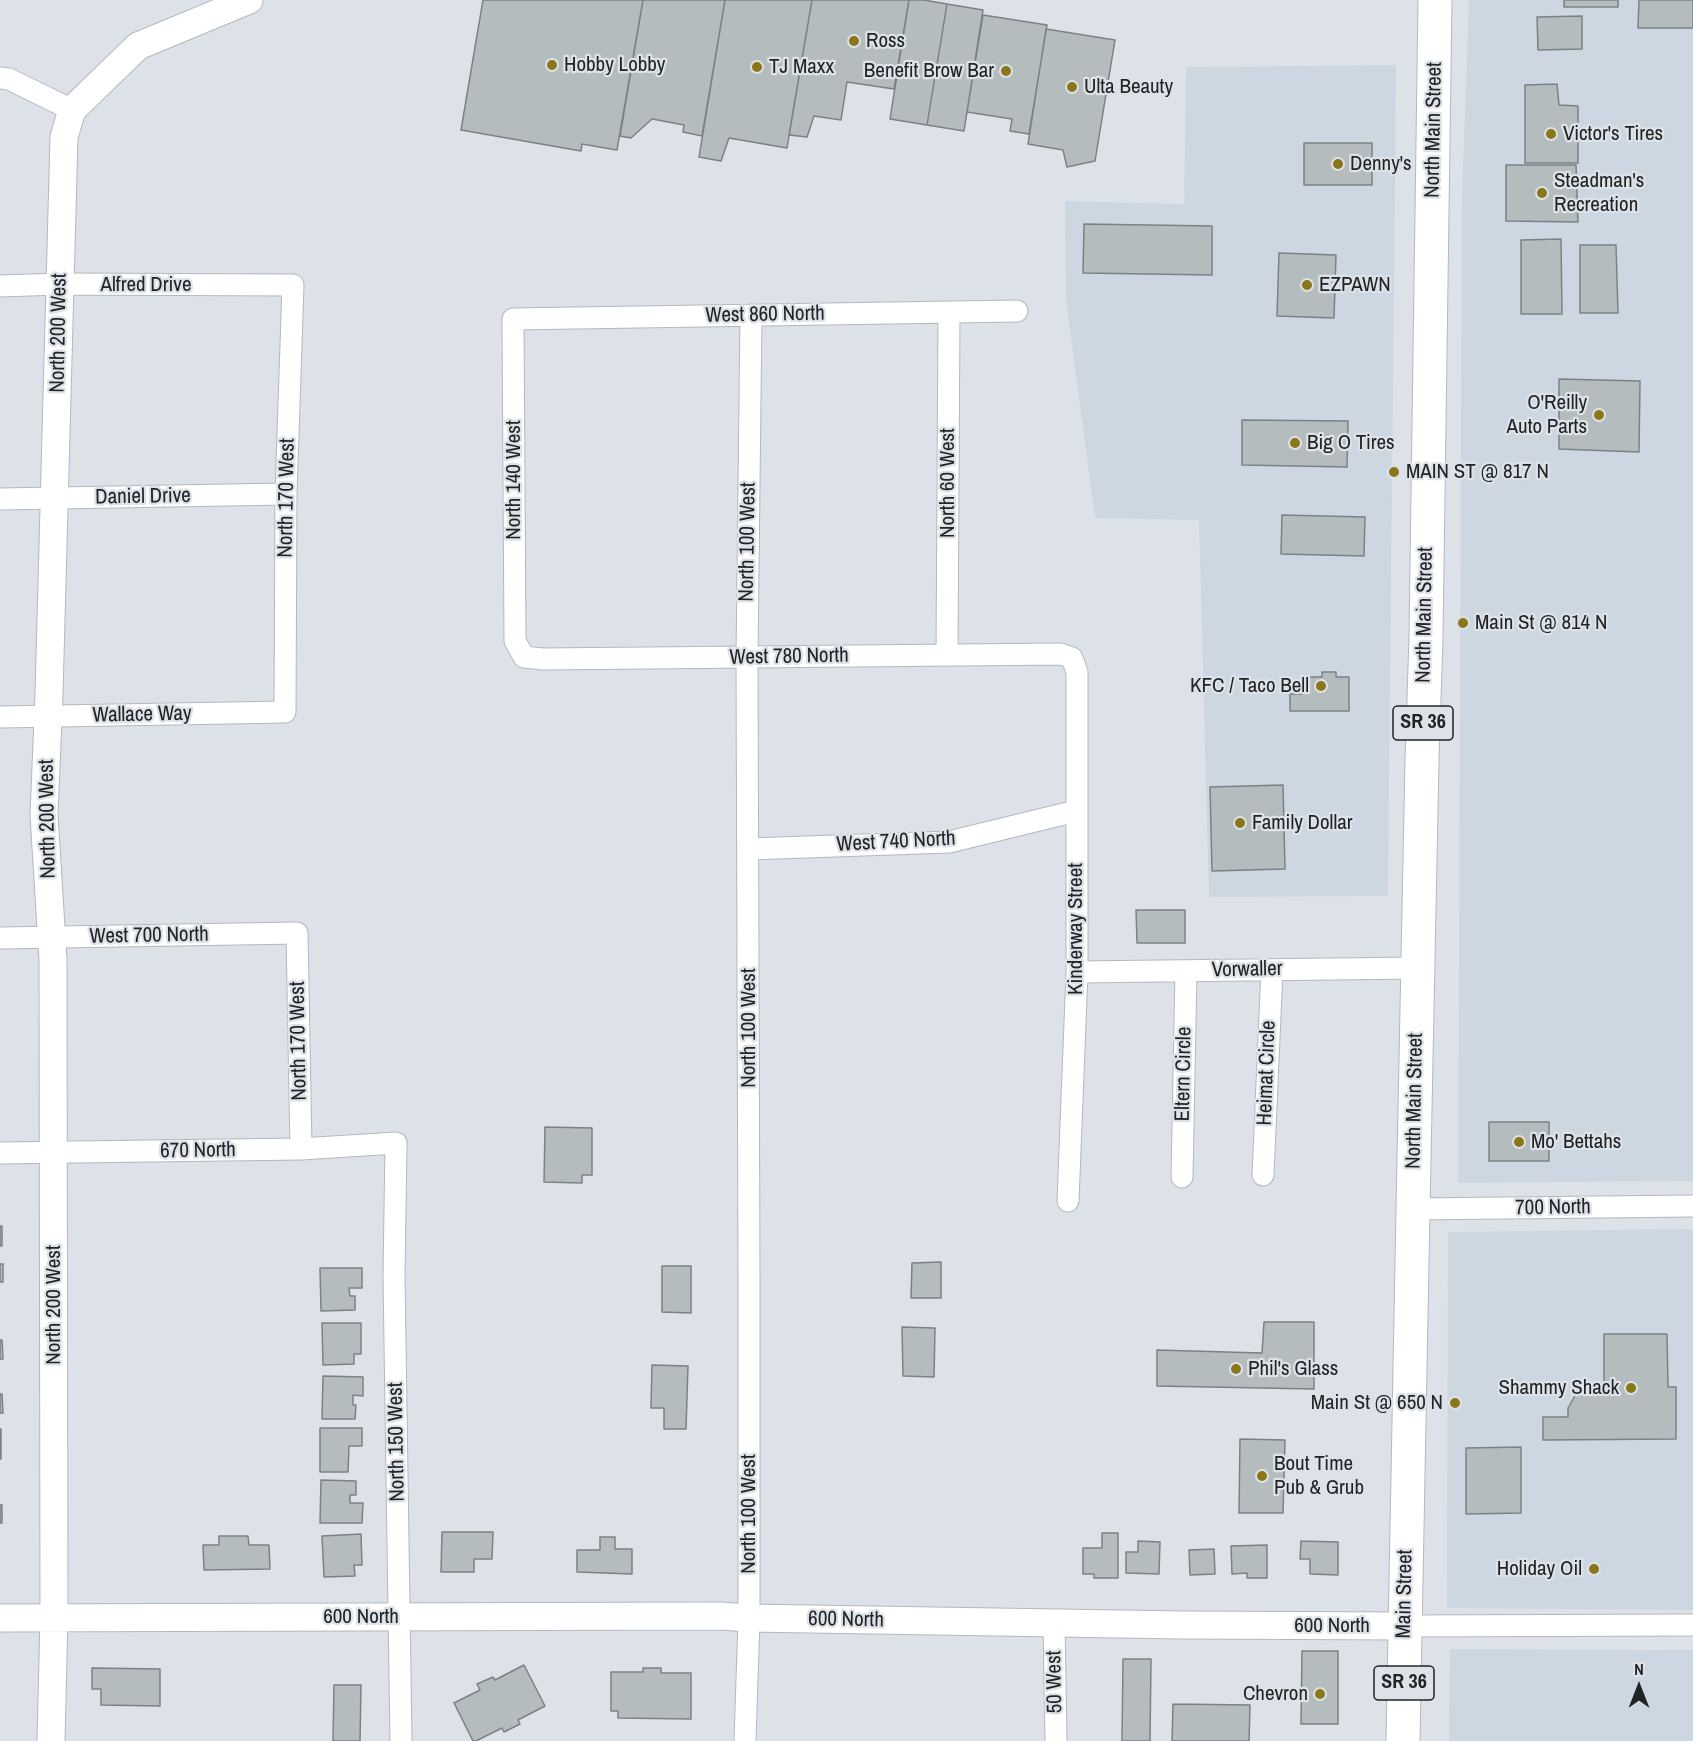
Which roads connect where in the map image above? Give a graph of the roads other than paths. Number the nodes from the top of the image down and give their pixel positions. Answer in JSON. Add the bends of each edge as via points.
{"nodes":[{"id":1,"x":249,"y":0,"type":"edge"},
{"id":2,"x":1436,"y":0,"type":"edge"},
{"id":3,"x":0,"y":78,"type":"edge"},
{"id":4,"x":72,"y":110,"type":"junction"},
{"id":5,"x":60,"y":284,"type":"junction"},
{"id":6,"x":293,"y":285,"type":"joint"},
{"id":7,"x":0,"y":286,"type":"edge"},
{"id":8,"x":1017,"y":311,"type":"dead end"},
{"id":9,"x":949,"y":312,"type":"junction"},
{"id":10,"x":751,"y":315,"type":"junction"},
{"id":11,"x":513,"y":319,"type":"joint"},
{"id":12,"x":286,"y":494,"type":"junction"},
{"id":13,"x":0,"y":499,"type":"edge"},
{"id":14,"x":54,"y":499,"type":"junction"},
{"id":15,"x":515,"y":641,"type":"joint"},
{"id":16,"x":947,"y":655,"type":"junction"},
{"id":17,"x":747,"y":657,"type":"junction"},
{"id":18,"x":1072,"y":658,"type":"joint"},
{"id":19,"x":285,"y":712,"type":"joint"},
{"id":20,"x":49,"y":716,"type":"junction"},
{"id":21,"x":0,"y":717,"type":"edge"},
{"id":22,"x":1076,"y":811,"type":"junction"},
{"id":23,"x":749,"y":849,"type":"junction"},
{"id":24,"x":297,"y":933,"type":"joint"},
{"id":25,"x":0,"y":938,"type":"edge"},
{"id":26,"x":52,"y":938,"type":"junction"},
{"id":27,"x":1418,"y":968,"type":"junction"},
{"id":28,"x":1272,"y":970,"type":"junction"},
{"id":29,"x":1186,"y":971,"type":"junction"},
{"id":30,"x":1077,"y":972,"type":"junction"},
{"id":31,"x":396,"y":1143,"type":"joint"},
{"id":32,"x":301,"y":1149,"type":"junction"},
{"id":33,"x":0,"y":1153,"type":"edge"},
{"id":34,"x":54,"y":1153,"type":"junction"},
{"id":35,"x":1263,"y":1175,"type":"dead end"},
{"id":36,"x":1182,"y":1177,"type":"dead end"},
{"id":37,"x":1068,"y":1201,"type":"dead end"},
{"id":38,"x":1693,"y":1206,"type":"edge"},
{"id":39,"x":1413,"y":1209,"type":"junction"},
{"id":40,"x":1408,"y":1447,"type":"joint"},
{"id":41,"x":399,"y":1616,"type":"junction"},
{"id":42,"x":0,"y":1618,"type":"edge"},
{"id":43,"x":54,"y":1618,"type":"junction"},
{"id":44,"x":749,"y":1618,"type":"junction"},
{"id":45,"x":1054,"y":1623,"type":"junction"},
{"id":46,"x":1693,"y":1625,"type":"edge"},
{"id":47,"x":1405,"y":1626,"type":"junction"},
{"id":48,"x":51,"y":1741,"type":"edge"},
{"id":49,"x":401,"y":1741,"type":"edge"},
{"id":50,"x":745,"y":1741,"type":"edge"},
{"id":51,"x":1056,"y":1741,"type":"edge"},
{"id":52,"x":1403,"y":1741,"type":"edge"}],
"edges":[{"from":1,"to":4,"type":"street","via":[[138,46]]},
{"from":2,"to":27,"type":"highway","name":"North Main Street","number":"SR 36"},
{"from":3,"to":4,"type":"street"},
{"from":4,"to":5,"type":"street","name":"North 200 West","via":[[64,136]]},
{"from":5,"to":6,"type":"street","name":"Alfred Drive"},
{"from":5,"to":7,"type":"street","name":"Alfred Drive"},
{"from":5,"to":14,"type":"street","name":"North 200 West"},
{"from":6,"to":12,"type":"street","name":"North 170 West"},
{"from":8,"to":9,"type":"street","name":"West 860 North"},
{"from":9,"to":10,"type":"street","name":"West 860 North"},
{"from":9,"to":16,"type":"street","name":"North 60 West"},
{"from":10,"to":11,"type":"street","name":"West 860 North"},
{"from":10,"to":17,"type":"street","name":"North 100 West"},
{"from":11,"to":15,"type":"street","name":"North 140 West"},
{"from":12,"to":14,"type":"street","name":"Daniel Drive"},
{"from":12,"to":19,"type":"street","name":"North 170 West"},
{"from":13,"to":14,"type":"street","name":"Daniel Drive"},
{"from":14,"to":20,"type":"street","name":"North 200 West"},
{"from":15,"to":17,"type":"street","name":"West 780 North","via":[[524,657],[543,659]]},
{"from":16,"to":17,"type":"street","name":"West 780 North"},
{"from":16,"to":18,"type":"street","name":"West 780 North","via":[[1061,654]]},
{"from":17,"to":23,"type":"street","name":"North 100 West"},
{"from":18,"to":22,"type":"street","name":"Kinderway Street","via":[[1077,672]]},
{"from":19,"to":20,"type":"street","name":"Wallace Way"},
{"from":20,"to":21,"type":"street","name":"Wallace Way"},
{"from":20,"to":26,"type":"street","name":"North 200 West","via":[[44,815]]},
{"from":22,"to":23,"type":"street","name":"West 740 North","via":[[949,842]]},
{"from":22,"to":30,"type":"street","name":"Kinderway Street"},
{"from":23,"to":44,"type":"street","name":"North 100 West"},
{"from":24,"to":26,"type":"street","name":"West 700 North"},
{"from":24,"to":32,"type":"street","name":"North 170 West"},
{"from":25,"to":26,"type":"street","name":"West 700 North"},
{"from":26,"to":34,"type":"street","name":"North 200 West"},
{"from":27,"to":28,"type":"street","name":"Vorwaller"},
{"from":27,"to":39,"type":"highway","name":"North Main Street","number":"SR 36"},
{"from":28,"to":29,"type":"street","name":"Vorwaller"},
{"from":28,"to":35,"type":"street","name":"Heimat Circle"},
{"from":29,"to":30,"type":"street","name":"Vorwaller"},
{"from":29,"to":36,"type":"street","name":"Eltern Circle"},
{"from":30,"to":37,"type":"street","name":"Kinderway Street"},
{"from":31,"to":32,"type":"street","name":"670 North"},
{"from":31,"to":41,"type":"street","name":"North 150 West"},
{"from":32,"to":34,"type":"street","name":"670 North"},
{"from":33,"to":34,"type":"street","name":"670 North"},
{"from":34,"to":43,"type":"street","name":"North 200 West"},
{"from":38,"to":39,"type":"street","name":"700 North"},
{"from":39,"to":40,"type":"highway","name":"North Main Street","number":"SR 36"},
{"from":40,"to":47,"type":"highway","name":"Main Street","number":"SR 36"},
{"from":41,"to":43,"type":"street","name":"600 North"},
{"from":41,"to":44,"type":"street","name":"600 North"},
{"from":41,"to":49,"type":"street","name":"North 150 West"},
{"from":42,"to":43,"type":"street","name":"600 North"},
{"from":43,"to":48,"type":"street","name":"North 200 West"},
{"from":44,"to":45,"type":"street","name":"600 North"},
{"from":44,"to":50,"type":"street","name":"North 100 West"},
{"from":45,"to":47,"type":"street","name":"600 North"},
{"from":45,"to":51,"type":"street","name":"50 West"},
{"from":46,"to":47,"type":"street","name":"600 North"},
{"from":47,"to":52,"type":"highway","name":"Main Street","number":"SR 36"}]}
